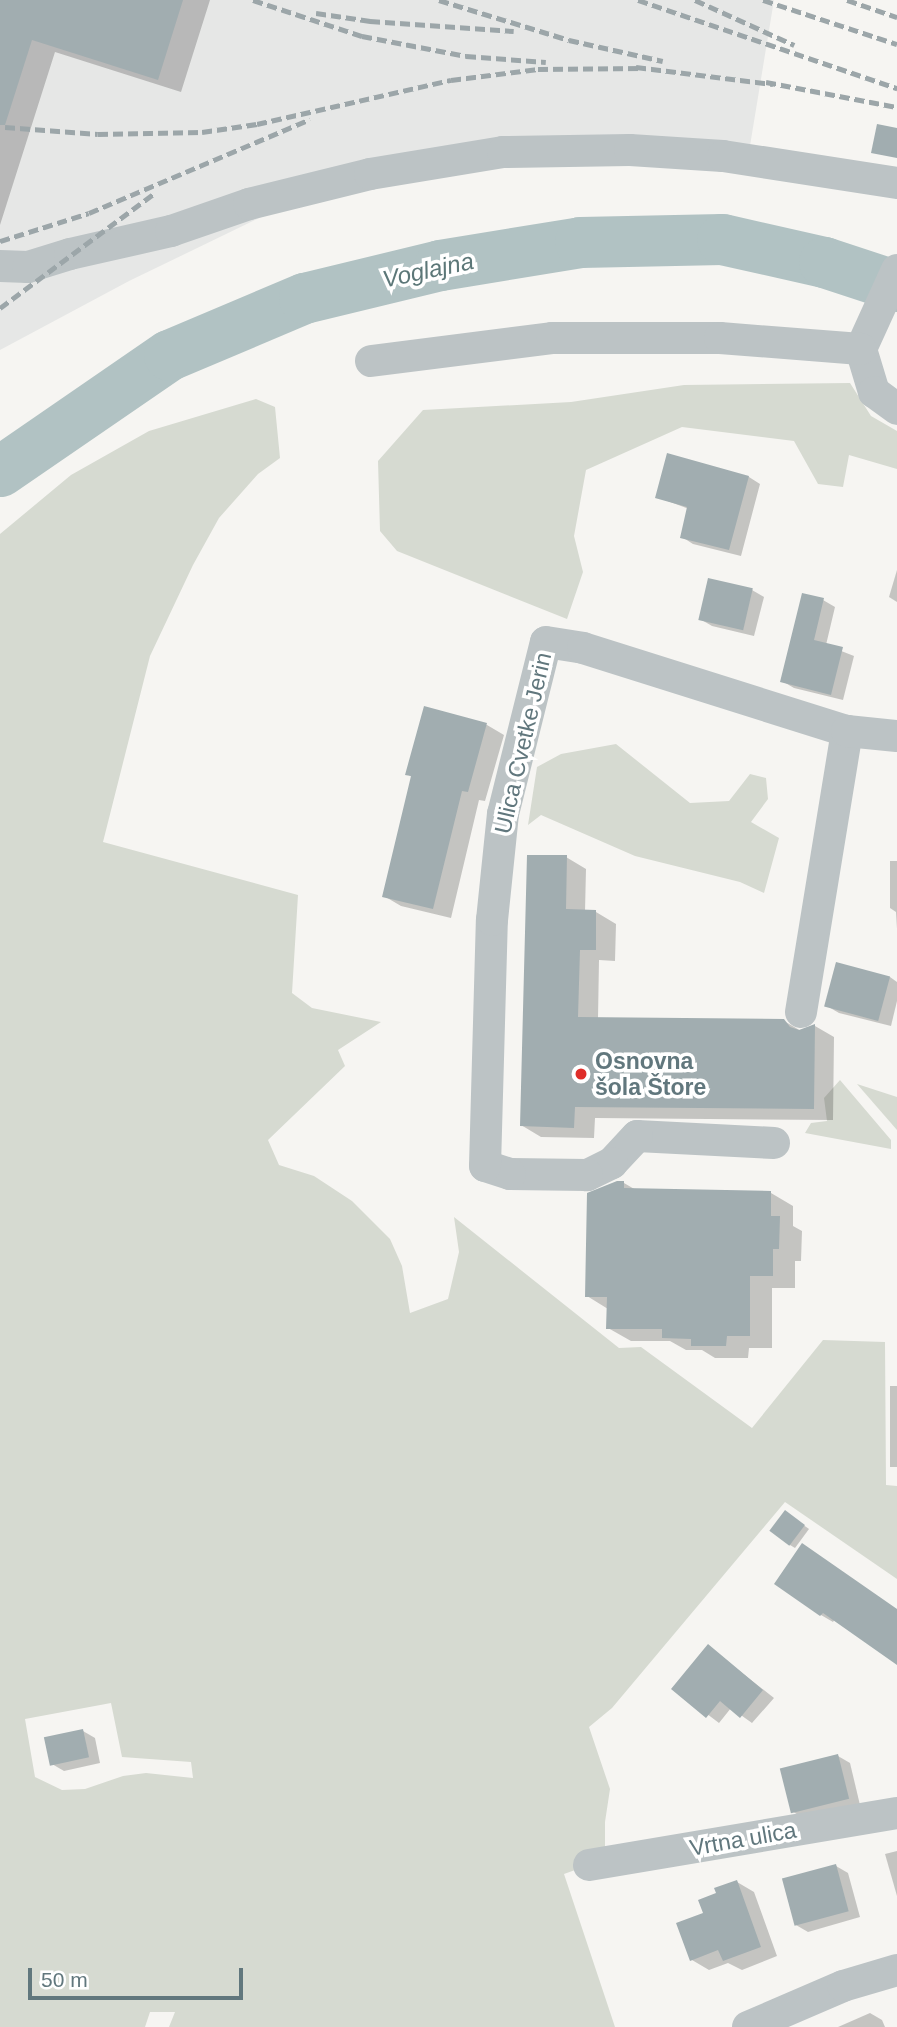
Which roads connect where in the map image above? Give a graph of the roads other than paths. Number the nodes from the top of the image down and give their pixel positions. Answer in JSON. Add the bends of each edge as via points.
{"nodes":[{"id":1,"x":897,"y":183,"type":"edge"},
{"id":2,"x":0,"y":266,"type":"edge"},
{"id":3,"x":897,"y":270,"type":"edge"},
{"id":4,"x":861,"y":349,"type":"junction"},
{"id":5,"x":371,"y":361,"type":"dead end"},
{"id":6,"x":897,"y":410,"type":"edge"},
{"id":7,"x":847,"y":731,"type":"junction"},
{"id":8,"x":897,"y":736,"type":"edge"},
{"id":9,"x":801,"y":1012,"type":"dead end"},
{"id":10,"x":774,"y":1143,"type":"dead end"},
{"id":11,"x":897,"y":1813,"type":"edge"},
{"id":12,"x":589,"y":1866,"type":"dead end"},
{"id":13,"x":897,"y":1970,"type":"edge"},
{"id":14,"x":748,"y":2027,"type":"edge"}],
"edges":[{"from":1,"to":2,"type":"street","via":[[723,156],[630,149],[503,152],[370,174],[29,267]]},
{"from":3,"to":4,"type":"street"},
{"from":4,"to":5,"type":"street","via":[[720,338],[552,338]]},
{"from":4,"to":6,"type":"street","via":[[874,391]]},
{"from":7,"to":8,"type":"street","name":"Ulica Cvetke Jerin"},
{"from":7,"to":9,"type":"street"},
{"from":7,"to":10,"type":"street","name":"Ulica Cvetke Jerin","via":[[583,648],[546,642],[503,814],[492,920],[485,1166],[510,1174],[587,1175],[612,1163],[637,1136]]},
{"from":11,"to":12,"type":"street","name":"Vrtna ulica"},
{"from":13,"to":14,"type":"street","via":[[843,1986]]}]}
